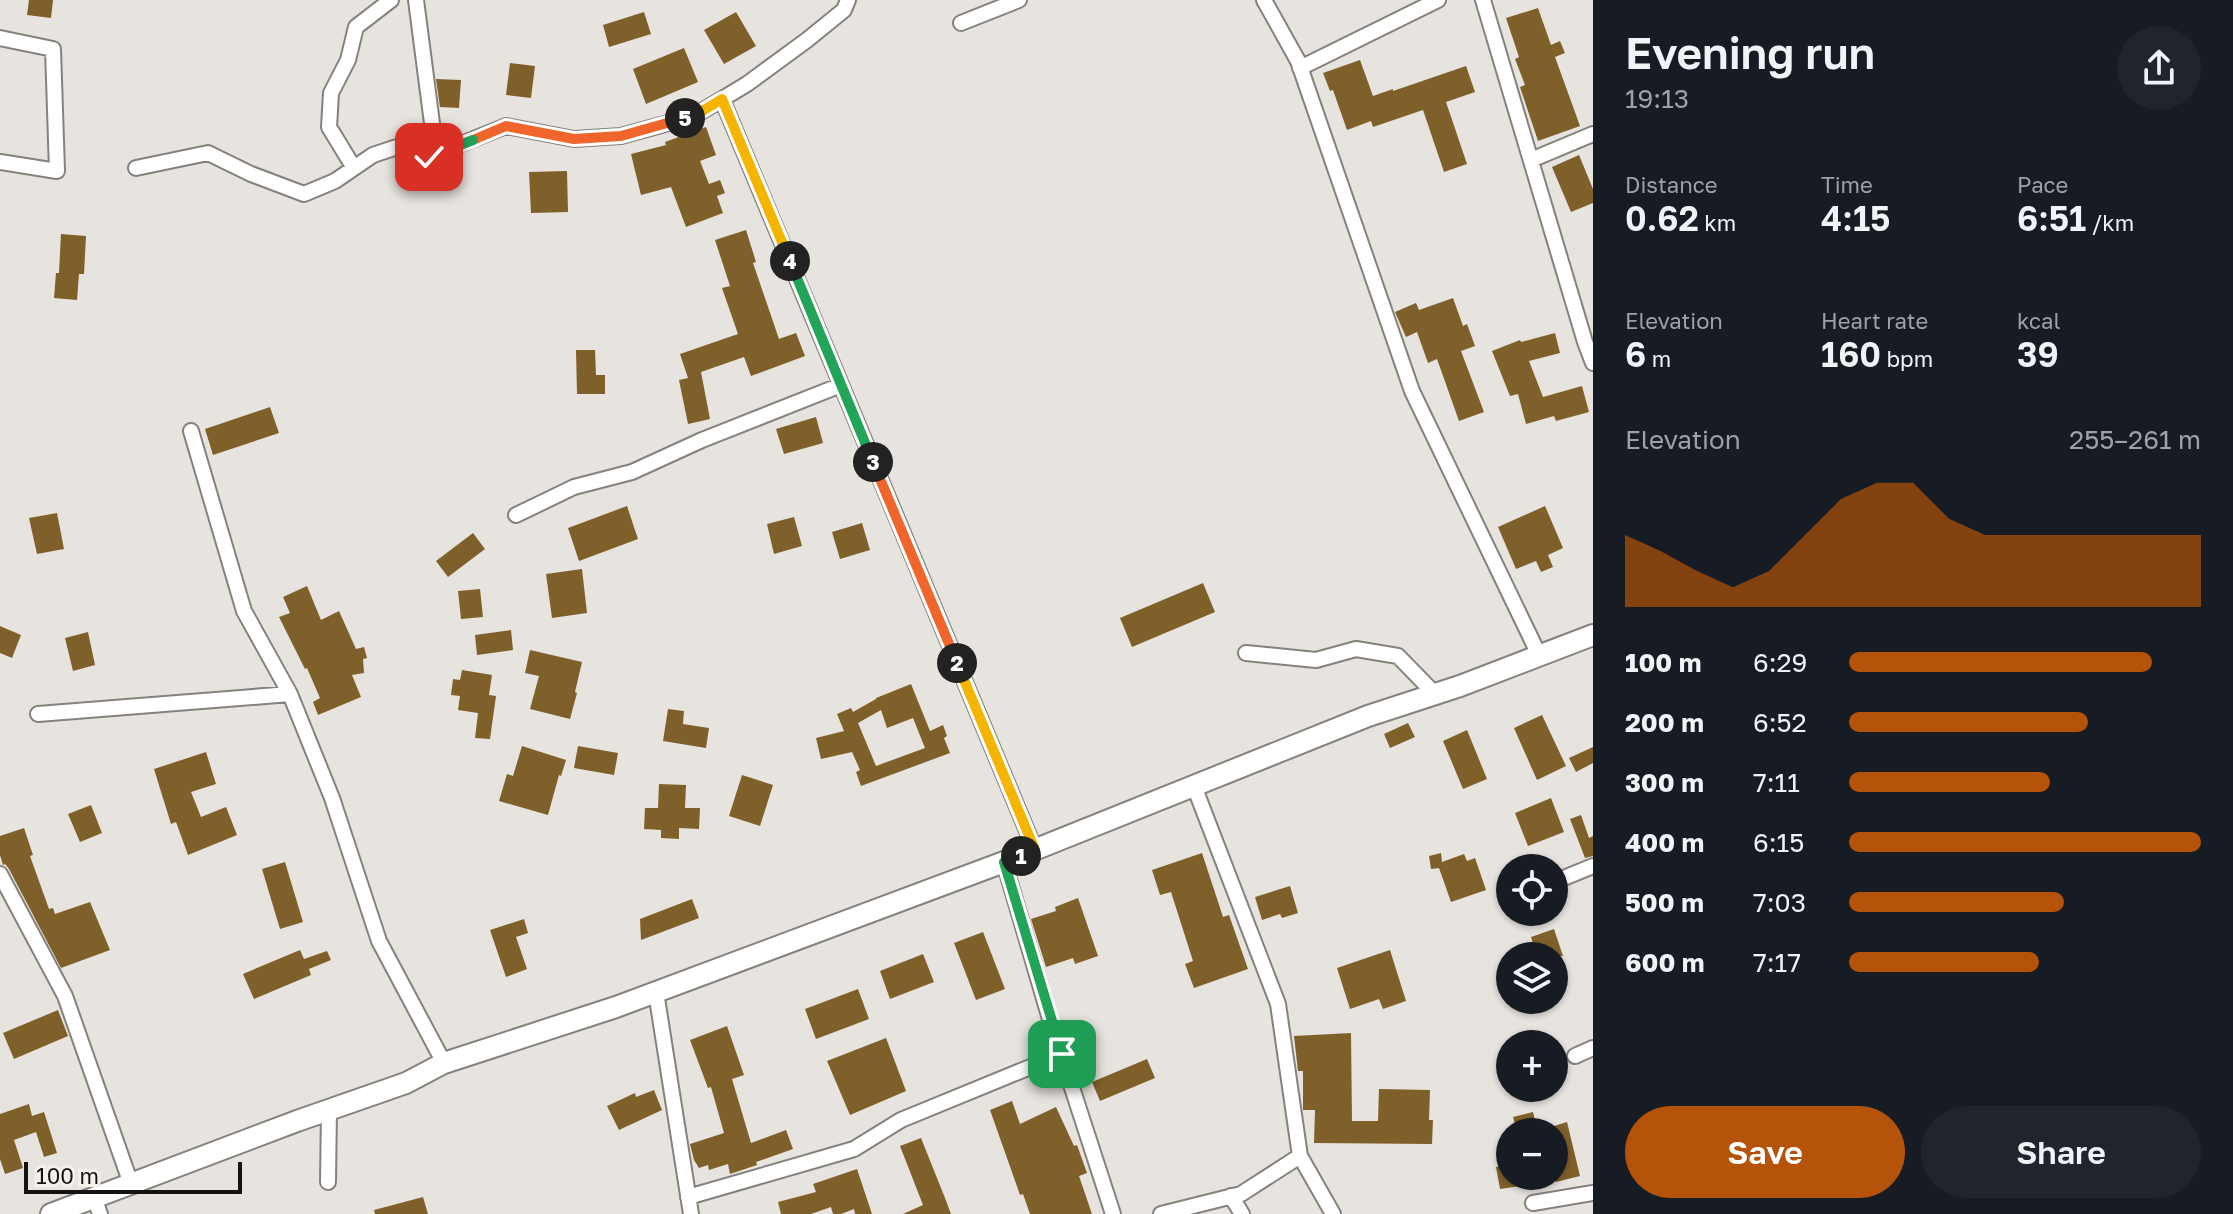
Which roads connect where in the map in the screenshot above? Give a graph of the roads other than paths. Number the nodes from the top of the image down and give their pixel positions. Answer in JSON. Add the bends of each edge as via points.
{"nodes":[{"id":1,"x":391,"y":0,"type":"edge"},
{"id":2,"x":416,"y":0,"type":"edge"},
{"id":3,"x":848,"y":0,"type":"edge"},
{"id":4,"x":1019,"y":0,"type":"edge"},
{"id":5,"x":1264,"y":0,"type":"edge"},
{"id":6,"x":1438,"y":0,"type":"edge"},
{"id":7,"x":1483,"y":0,"type":"edge"},
{"id":8,"x":961,"y":23,"type":"dead end"},
{"id":9,"x":0,"y":38,"type":"edge"},
{"id":10,"x":1300,"y":68,"type":"junction"},
{"id":11,"x":722,"y":99,"type":"junction"},
{"id":12,"x":1593,"y":134,"type":"edge"},
{"id":13,"x":436,"y":154,"type":"junction"},
{"id":14,"x":1531,"y":160,"type":"junction"},
{"id":15,"x":1,"y":164,"type":"edge"},
{"id":16,"x":136,"y":168,"type":"dead end"},
{"id":17,"x":354,"y":168,"type":"junction"},
{"id":18,"x":1593,"y":363,"type":"edge"},
{"id":19,"x":841,"y":385,"type":"junction"},
{"id":20,"x":191,"y":431,"type":"dead end"},
{"id":21,"x":516,"y":515,"type":"dead end"},
{"id":22,"x":1593,"y":635,"type":"edge"},
{"id":23,"x":1246,"y":653,"type":"dead end"},
{"id":24,"x":1539,"y":655,"type":"junction"},
{"id":25,"x":290,"y":694,"type":"junction"},
{"id":26,"x":1435,"y":694,"type":"junction"},
{"id":27,"x":38,"y":714,"type":"dead end"},
{"id":28,"x":1194,"y":786,"type":"junction"},
{"id":29,"x":1035,"y":850,"type":"junction"},
{"id":30,"x":1004,"y":862,"type":"junction"},
{"id":31,"x":1593,"y":866,"type":"edge"},
{"id":32,"x":0,"y":874,"type":"edge"},
{"id":33,"x":1568,"y":876,"type":"edge"},
{"id":34,"x":656,"y":992,"type":"junction"},
{"id":35,"x":1593,"y":1048,"type":"edge"},
{"id":36,"x":1062,"y":1054,"type":"junction"},
{"id":37,"x":1575,"y":1056,"type":"dead end"},
{"id":38,"x":444,"y":1063,"type":"junction"},
{"id":39,"x":329,"y":1110,"type":"junction"},
{"id":40,"x":1300,"y":1156,"type":"junction"},
{"id":41,"x":328,"y":1182,"type":"dead end"},
{"id":42,"x":131,"y":1184,"type":"junction"},
{"id":43,"x":1593,"y":1193,"type":"edge"},
{"id":44,"x":1231,"y":1196,"type":"junction"},
{"id":45,"x":688,"y":1197,"type":"junction"},
{"id":46,"x":1533,"y":1203,"type":"dead end"},
{"id":47,"x":97,"y":1206,"type":"edge"},
{"id":48,"x":51,"y":1214,"type":"edge"},
{"id":49,"x":691,"y":1214,"type":"edge"},
{"id":50,"x":1113,"y":1214,"type":"edge"},
{"id":51,"x":1161,"y":1214,"type":"edge"},
{"id":52,"x":1242,"y":1214,"type":"edge"},
{"id":53,"x":1333,"y":1214,"type":"edge"}],
"edges":[{"from":1,"to":17,"type":"street","via":[[356,27],[348,60],[331,93],[329,127]]},
{"from":2,"to":13,"type":"street"},
{"from":3,"to":11,"type":"street","via":[[844,10],[807,40]]},
{"from":4,"to":8,"type":"street"},
{"from":5,"to":10,"type":"street"},
{"from":6,"to":10,"type":"street"},
{"from":7,"to":14,"type":"street"},
{"from":9,"to":15,"type":"street","via":[[53,49],[57,171]]},
{"from":10,"to":24,"type":"street","via":[[1412,391]]},
{"from":11,"to":13,"type":"street","via":[[694,116],[621,136],[574,139],[506,126]]},
{"from":11,"to":19,"type":"street"},
{"from":12,"to":14,"type":"street"},
{"from":13,"to":17,"type":"street","via":[[429,157],[397,147]]},
{"from":14,"to":18,"type":"street"},
{"from":16,"to":17,"type":"street","via":[[208,153],[304,194]]},
{"from":19,"to":21,"type":"street","via":[[632,472],[574,487]]},
{"from":19,"to":29,"type":"street"},
{"from":20,"to":25,"type":"street","via":[[244,611]]},
{"from":22,"to":24,"type":"main road"},
{"from":23,"to":26,"type":"street","via":[[1316,660],[1356,649],[1398,656]]},
{"from":24,"to":26,"type":"main road"},
{"from":25,"to":27,"type":"street"},
{"from":25,"to":38,"type":"street","via":[[332,798],[379,941]]},
{"from":26,"to":28,"type":"main road"},
{"from":28,"to":29,"type":"main road"},
{"from":28,"to":40,"type":"street","via":[[1278,1004]]},
{"from":29,"to":30,"type":"main road"},
{"from":30,"to":34,"type":"main road"},
{"from":30,"to":36,"type":"street"},
{"from":31,"to":33,"type":"street"},
{"from":32,"to":42,"type":"street","via":[[65,996]]},
{"from":34,"to":38,"type":"main road"},
{"from":34,"to":45,"type":"street"},
{"from":35,"to":37,"type":"street"},
{"from":36,"to":45,"type":"street","via":[[901,1120],[854,1149]]},
{"from":36,"to":50,"type":"street"},
{"from":38,"to":39,"type":"main road","via":[[406,1083]]},
{"from":39,"to":41,"type":"street"},
{"from":39,"to":42,"type":"main road"},
{"from":40,"to":44,"type":"street"},
{"from":40,"to":53,"type":"street"},
{"from":42,"to":47,"type":"main road"},
{"from":43,"to":46,"type":"street"},
{"from":44,"to":51,"type":"street"},
{"from":44,"to":52,"type":"street"},
{"from":45,"to":49,"type":"street"},
{"from":47,"to":48,"type":"main road"}]}
